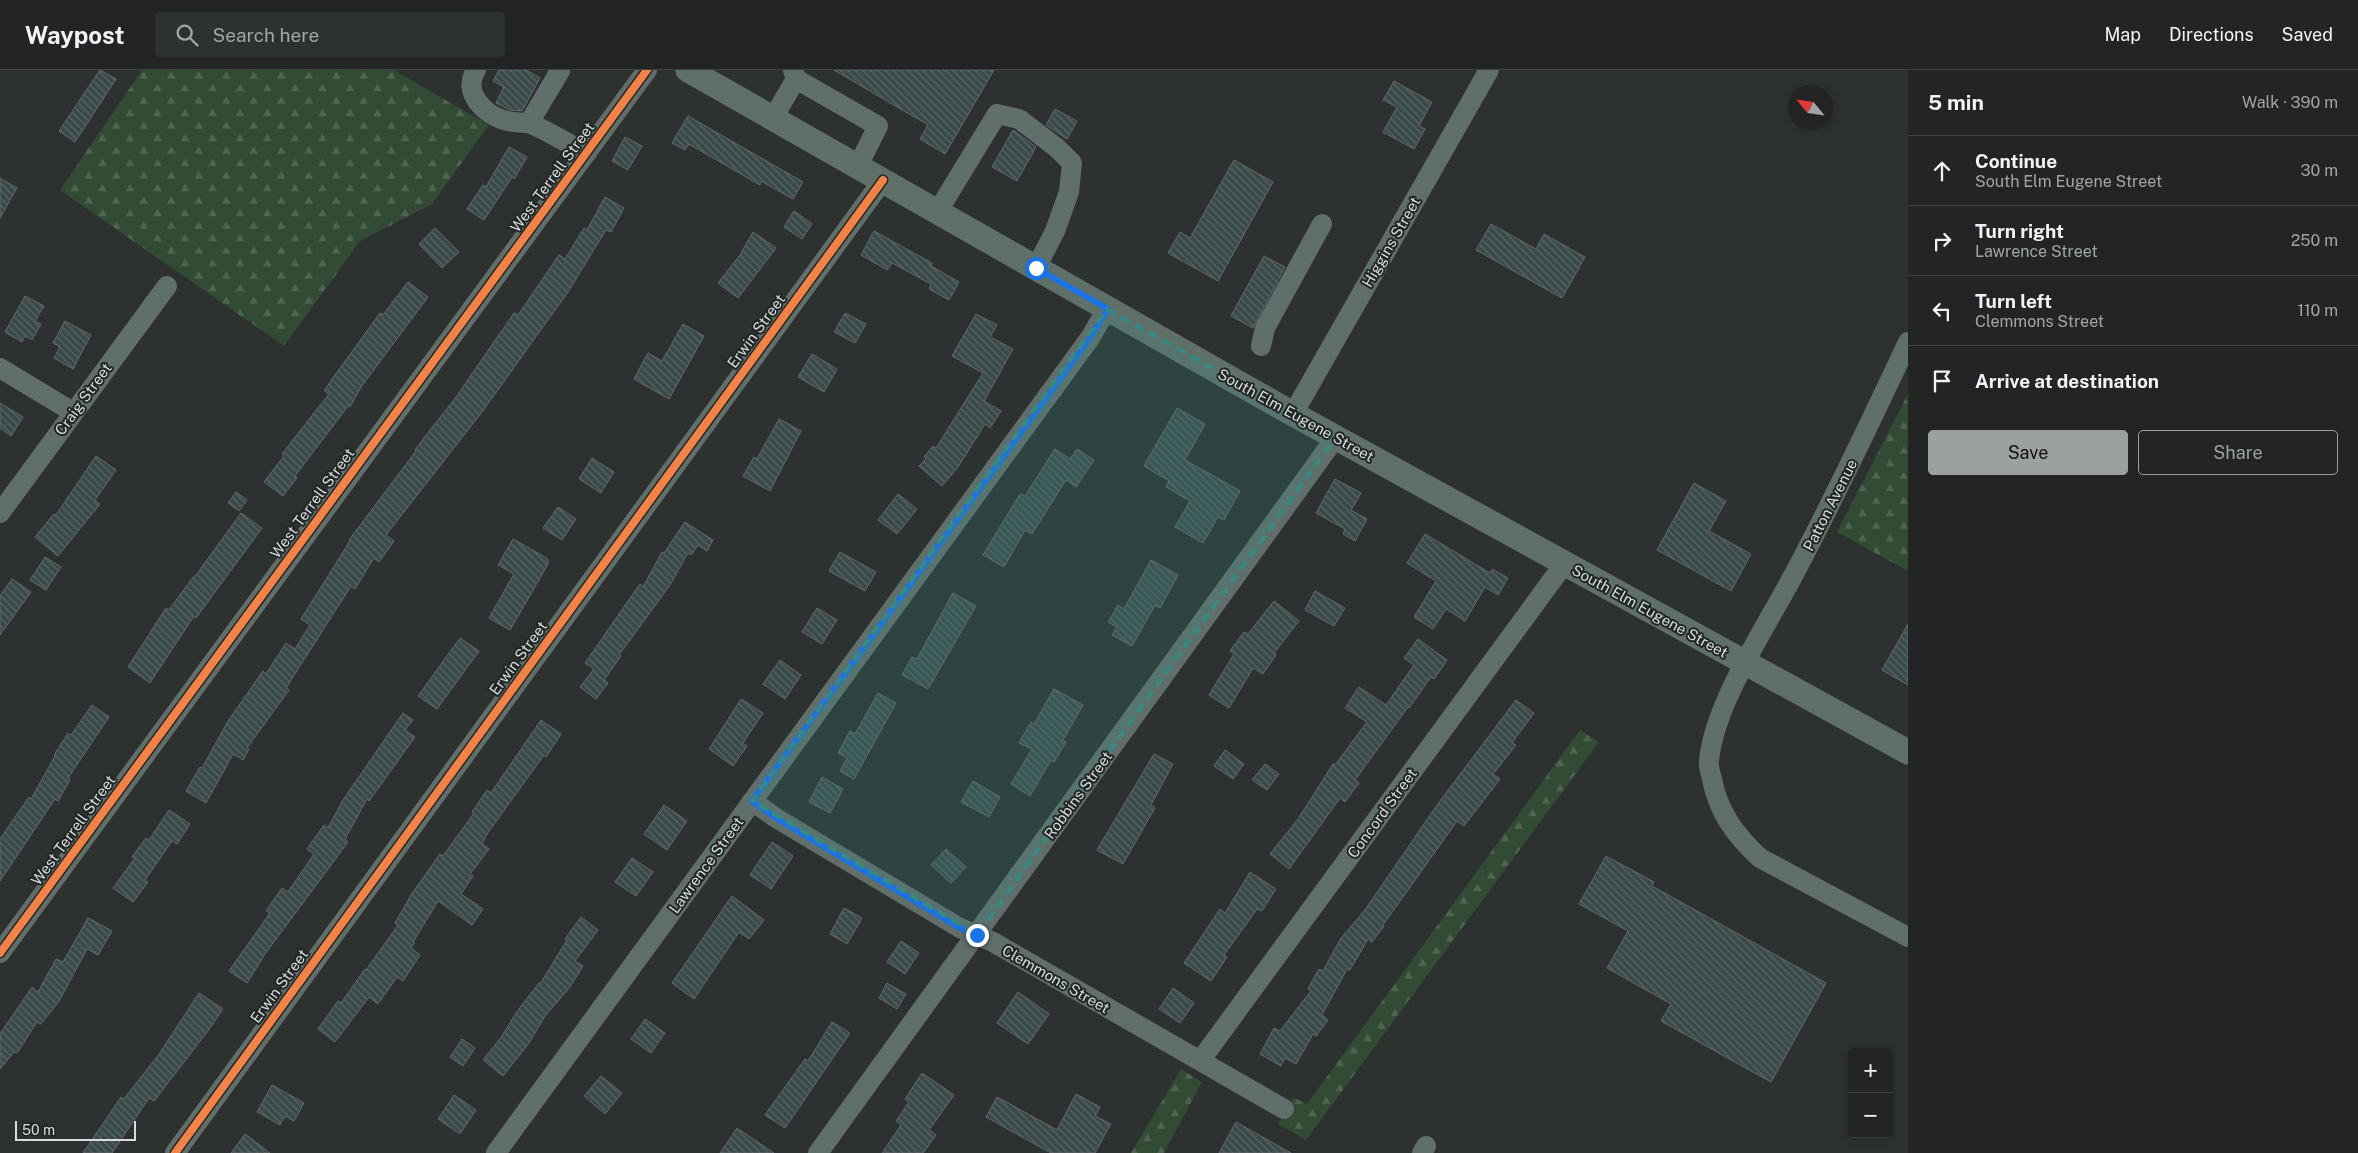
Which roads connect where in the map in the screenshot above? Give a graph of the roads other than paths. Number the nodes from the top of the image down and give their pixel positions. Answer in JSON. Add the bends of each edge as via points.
{"nodes":[{"id":1,"x":476,"y":70,"type":"edge"},
{"id":2,"x":558,"y":70,"type":"edge"},
{"id":3,"x":647,"y":70,"type":"edge"},
{"id":4,"x":688,"y":70,"type":"edge"},
{"id":5,"x":1489,"y":70,"type":"edge"},
{"id":6,"x":794,"y":75,"type":"edge"},
{"id":7,"x":773,"y":118,"type":"junction"},
{"id":8,"x":529,"y":124,"type":"junction"},
{"id":9,"x":587,"y":153,"type":"junction"},
{"id":10,"x":858,"y":166,"type":"junction"},
{"id":11,"x":883,"y":180,"type":"junction"},
{"id":12,"x":938,"y":212,"type":"junction"},
{"id":13,"x":1322,"y":224,"type":"dead end"},
{"id":14,"x":1036,"y":268,"type":"junction"},
{"id":15,"x":167,"y":286,"type":"dead end"},
{"id":16,"x":1108,"y":309,"type":"junction"},
{"id":17,"x":1908,"y":342,"type":"edge"},
{"id":18,"x":1261,"y":346,"type":"dead end"},
{"id":19,"x":0,"y":368,"type":"edge"},
{"id":20,"x":73,"y":412,"type":"junction"},
{"id":21,"x":1293,"y":414,"type":"junction"},
{"id":22,"x":1336,"y":437,"type":"junction"},
{"id":23,"x":0,"y":513,"type":"edge"},
{"id":24,"x":1564,"y":564,"type":"junction"},
{"id":25,"x":1745,"y":663,"type":"junction"},
{"id":26,"x":1908,"y":752,"type":"edge"},
{"id":27,"x":752,"y":801,"type":"junction"},
{"id":28,"x":977,"y":935,"type":"junction"},
{"id":29,"x":1908,"y":936,"type":"edge"},
{"id":30,"x":0,"y":953,"type":"edge"},
{"id":31,"x":1200,"y":1061,"type":"junction"},
{"id":32,"x":1284,"y":1109,"type":"dead end"},
{"id":33,"x":175,"y":1153,"type":"edge"},
{"id":34,"x":496,"y":1153,"type":"edge"},
{"id":35,"x":818,"y":1153,"type":"edge"}],
"edges":[{"from":1,"to":8,"type":"street","via":[[472,75],[472,94],[478,104],[505,121]]},
{"from":2,"to":8,"type":"street","via":[[560,72]]},
{"from":3,"to":9,"type":"street","name":"West Terrell Street"},
{"from":4,"to":7,"type":"main road","name":"South Elm Eugene Street"},
{"from":5,"to":21,"type":"street","name":"Higgins Street"},
{"from":6,"to":7,"type":"street"},
{"from":6,"to":10,"type":"street","via":[[878,126]]},
{"from":7,"to":10,"type":"main road","name":"South Elm Eugene Street"},
{"from":8,"to":9,"type":"street"},
{"from":9,"to":30,"type":"street","name":"West Terrell Street"},
{"from":10,"to":11,"type":"main road","name":"South Elm Eugene Street"},
{"from":11,"to":12,"type":"main road","name":"South Elm Eugene Street"},
{"from":11,"to":33,"type":"street","name":"Erwin Street"},
{"from":12,"to":14,"type":"main road","name":"South Elm Eugene Street"},
{"from":12,"to":14,"type":"street","via":[[997,114],[1019,119],[1072,164],[1069,192],[1055,231]]},
{"from":13,"to":18,"type":"street","via":[[1265,328]]},
{"from":14,"to":16,"type":"main road","name":"South Elm Eugene Street"},
{"from":15,"to":20,"type":"street","name":"Craig Street"},
{"from":16,"to":21,"type":"main road","name":"South Elm Eugene Street"},
{"from":16,"to":27,"type":"street","name":"Lawrence Street"},
{"from":17,"to":25,"type":"street","name":"Patton Avenue","via":[[1825,515]]},
{"from":19,"to":20,"type":"street"},
{"from":20,"to":23,"type":"street","name":"Craig Street"},
{"from":21,"to":22,"type":"main road","name":"South Elm Eugene Street"},
{"from":22,"to":24,"type":"main road","name":"South Elm Eugene Street"},
{"from":22,"to":28,"type":"street","name":"Robbins Street"},
{"from":24,"to":25,"type":"main road","name":"South Elm Eugene Street"},
{"from":24,"to":31,"type":"street","name":"Concord Street"},
{"from":25,"to":26,"type":"main road","name":"South Elm Eugene Street"},
{"from":25,"to":29,"type":"street","name":"Patton Avenue","via":[[1717,725],[1709,762],[1713,788],[1728,822],[1743,843],[1760,858]]},
{"from":27,"to":28,"type":"street","name":"Clemmons Street","via":[[834,853]]},
{"from":27,"to":34,"type":"street","name":"Lawrence Street"},
{"from":28,"to":31,"type":"street","name":"Clemmons Street"},
{"from":28,"to":35,"type":"street","name":"Robbins Street"},
{"from":31,"to":32,"type":"street","name":"Clemmons Street"}]}
